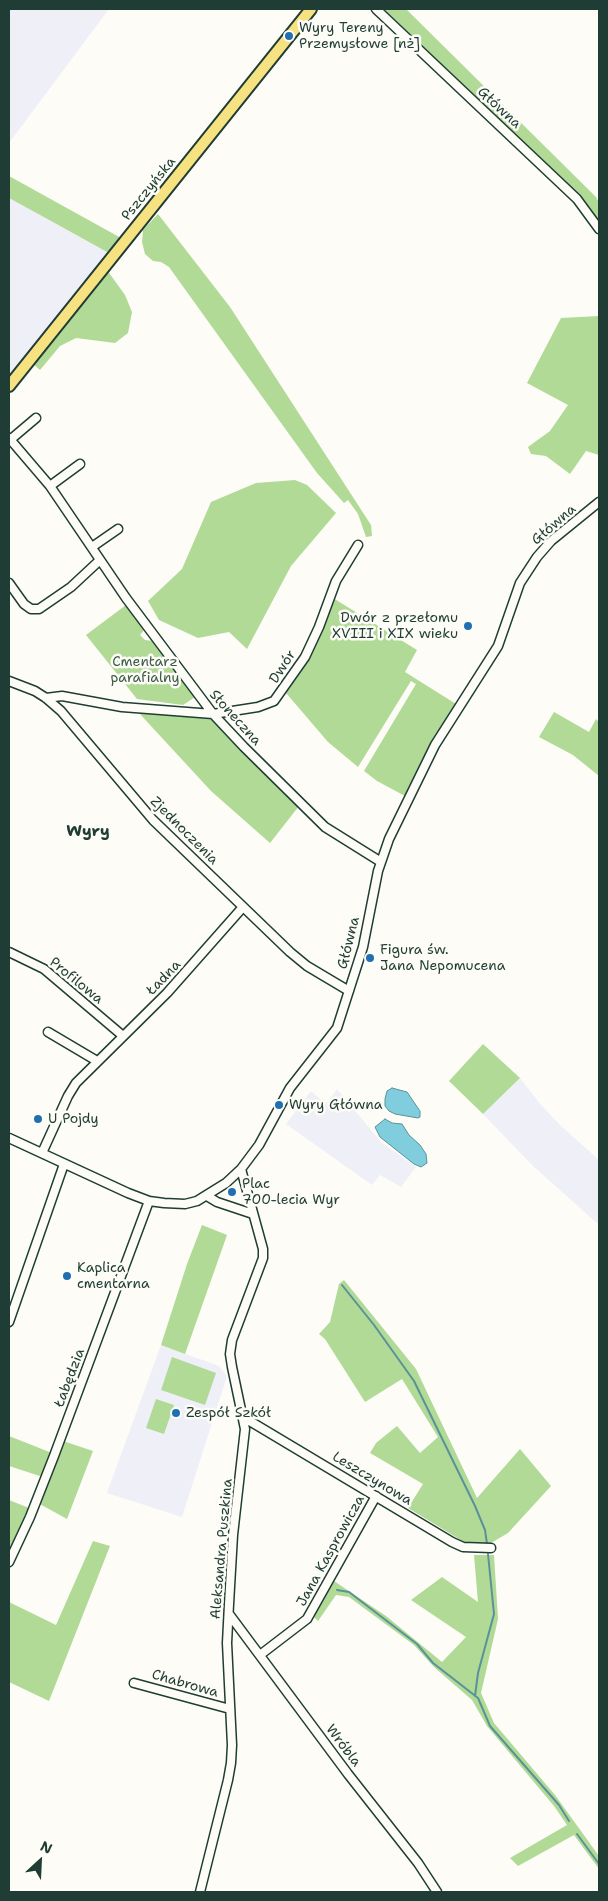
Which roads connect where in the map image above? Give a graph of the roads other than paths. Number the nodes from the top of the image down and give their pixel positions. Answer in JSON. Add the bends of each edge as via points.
{"nodes":[{"id":1,"x":311,"y":9,"type":"edge"},
{"id":2,"x":376,"y":9,"type":"edge"},
{"id":3,"x":599,"y":229,"type":"edge"},
{"id":4,"x":9,"y":386,"type":"edge"},
{"id":5,"x":36,"y":418,"type":"dead end"},
{"id":6,"x":10,"y":439,"type":"edge"},
{"id":7,"x":80,"y":464,"type":"dead end"},
{"id":8,"x":50,"y":486,"type":"junction"},
{"id":9,"x":599,"y":502,"type":"edge"},
{"id":10,"x":118,"y":529,"type":"dead end"},
{"id":11,"x":358,"y":545,"type":"dead end"},
{"id":12,"x":92,"y":547,"type":"junction"},
{"id":13,"x":100,"y":560,"type":"junction"},
{"id":14,"x":9,"y":583,"type":"edge"},
{"id":15,"x":9,"y":682,"type":"edge"},
{"id":16,"x":46,"y":698,"type":"junction"},
{"id":17,"x":212,"y":714,"type":"junction"},
{"id":18,"x":381,"y":862,"type":"junction"},
{"id":19,"x":244,"y":908,"type":"junction"},
{"id":20,"x":9,"y":952,"type":"edge"},
{"id":21,"x":349,"y":991,"type":"junction"},
{"id":22,"x":48,"y":1032,"type":"dead end"},
{"id":23,"x":123,"y":1036,"type":"junction"},
{"id":24,"x":97,"y":1061,"type":"junction"},
{"id":25,"x":9,"y":1138,"type":"edge"},
{"id":26,"x":42,"y":1154,"type":"junction"},
{"id":27,"x":64,"y":1164,"type":"junction"},
{"id":28,"x":241,"y":1169,"type":"junction"},
{"id":29,"x":207,"y":1196,"type":"junction"},
{"id":30,"x":149,"y":1201,"type":"junction"},
{"id":31,"x":253,"y":1214,"type":"junction"},
{"id":32,"x":12,"y":1302,"type":"edge"},
{"id":33,"x":9,"y":1322,"type":"edge"},
{"id":34,"x":244,"y":1417,"type":"junction"},
{"id":35,"x":376,"y":1496,"type":"junction"},
{"id":36,"x":491,"y":1548,"type":"dead end"},
{"id":37,"x":9,"y":1562,"type":"edge"},
{"id":38,"x":229,"y":1614,"type":"junction"},
{"id":39,"x":260,"y":1655,"type":"junction"},
{"id":40,"x":134,"y":1683,"type":"dead end"},
{"id":41,"x":230,"y":1709,"type":"junction"},
{"id":42,"x":200,"y":1892,"type":"edge"},
{"id":43,"x":437,"y":1892,"type":"edge"}],
"edges":[{"from":1,"to":4,"type":"main road","name":"Pszczyńska"},
{"from":2,"to":3,"type":"street","name":"Główna","via":[[577,199]]},
{"from":5,"to":6,"type":"street","name":"Słoneczna"},
{"from":6,"to":8,"type":"street","name":"Słoneczna"},
{"from":7,"to":8,"type":"street"},
{"from":8,"to":12,"type":"street","name":"Słoneczna"},
{"from":9,"to":18,"type":"street","name":"Główna","via":[[551,541],[520,582],[498,646],[435,745]]},
{"from":10,"to":12,"type":"street"},
{"from":11,"to":17,"type":"street","name":"Dwór","via":[[336,581],[305,657],[274,701],[258,707]]},
{"from":12,"to":13,"type":"street","name":"Słoneczna"},
{"from":13,"to":14,"type":"street","via":[[71,587],[39,609],[31,609],[24,604]]},
{"from":13,"to":17,"type":"street","name":"Słoneczna"},
{"from":15,"to":16,"type":"street","name":"Zjednoczenia"},
{"from":16,"to":17,"type":"street","name":"Dwór","via":[[62,696],[122,708]]},
{"from":16,"to":19,"type":"street","name":"Zjednoczenia","via":[[61,711],[153,820]]},
{"from":17,"to":18,"type":"street","name":"Słoneczna","via":[[325,827]]},
{"from":18,"to":21,"type":"street","name":"Główna","via":[[363,947]]},
{"from":19,"to":21,"type":"street","name":"Zjednoczenia","via":[[307,966]]},
{"from":19,"to":23,"type":"street","name":"Ładna"},
{"from":20,"to":23,"type":"street","name":"Profilowa","via":[[44,969]]},
{"from":21,"to":28,"type":"street","name":"Główna","via":[[337,1028],[290,1088],[259,1145]]},
{"from":22,"to":24,"type":"street"},
{"from":23,"to":24,"type":"street","name":"Ładna"},
{"from":24,"to":26,"type":"street","name":"Ładna","via":[[68,1096]]},
{"from":25,"to":26,"type":"street","name":"Główna"},
{"from":26,"to":27,"type":"street","name":"Główna"},
{"from":27,"to":30,"type":"street","name":"Główna"},
{"from":27,"to":32,"type":"street"},
{"from":28,"to":29,"type":"street","name":"Główna"},
{"from":28,"to":31,"type":"street","name":"Aleksandra Puszkina"},
{"from":29,"to":30,"type":"street","name":"Główna","via":[[185,1204]]},
{"from":29,"to":31,"type":"street"},
{"from":30,"to":37,"type":"street","name":"Łabędzia","via":[[54,1456]]},
{"from":31,"to":34,"type":"street","name":"Aleksandra Puszkina","via":[[262,1239],[263,1258],[232,1340],[230,1354]]},
{"from":32,"to":33,"type":"street"},
{"from":34,"to":35,"type":"street","name":"Leszczynowa"},
{"from":34,"to":38,"type":"street","name":"Aleksandra Puszkina","via":[[246,1429]]},
{"from":35,"to":36,"type":"street","name":"Leszczynowa","via":[[463,1547]]},
{"from":35,"to":39,"type":"street","name":"Jana Kasprowicza","via":[[307,1618]]},
{"from":38,"to":39,"type":"street","name":"Wróbla"},
{"from":38,"to":41,"type":"street","name":"Aleksandra Puszkina"},
{"from":39,"to":43,"type":"street","name":"Wróbla"},
{"from":40,"to":41,"type":"street","name":"Chabrowa"},
{"from":41,"to":42,"type":"street","name":"Aleksandra Puszkina","via":[[232,1745],[228,1780]]}]}
